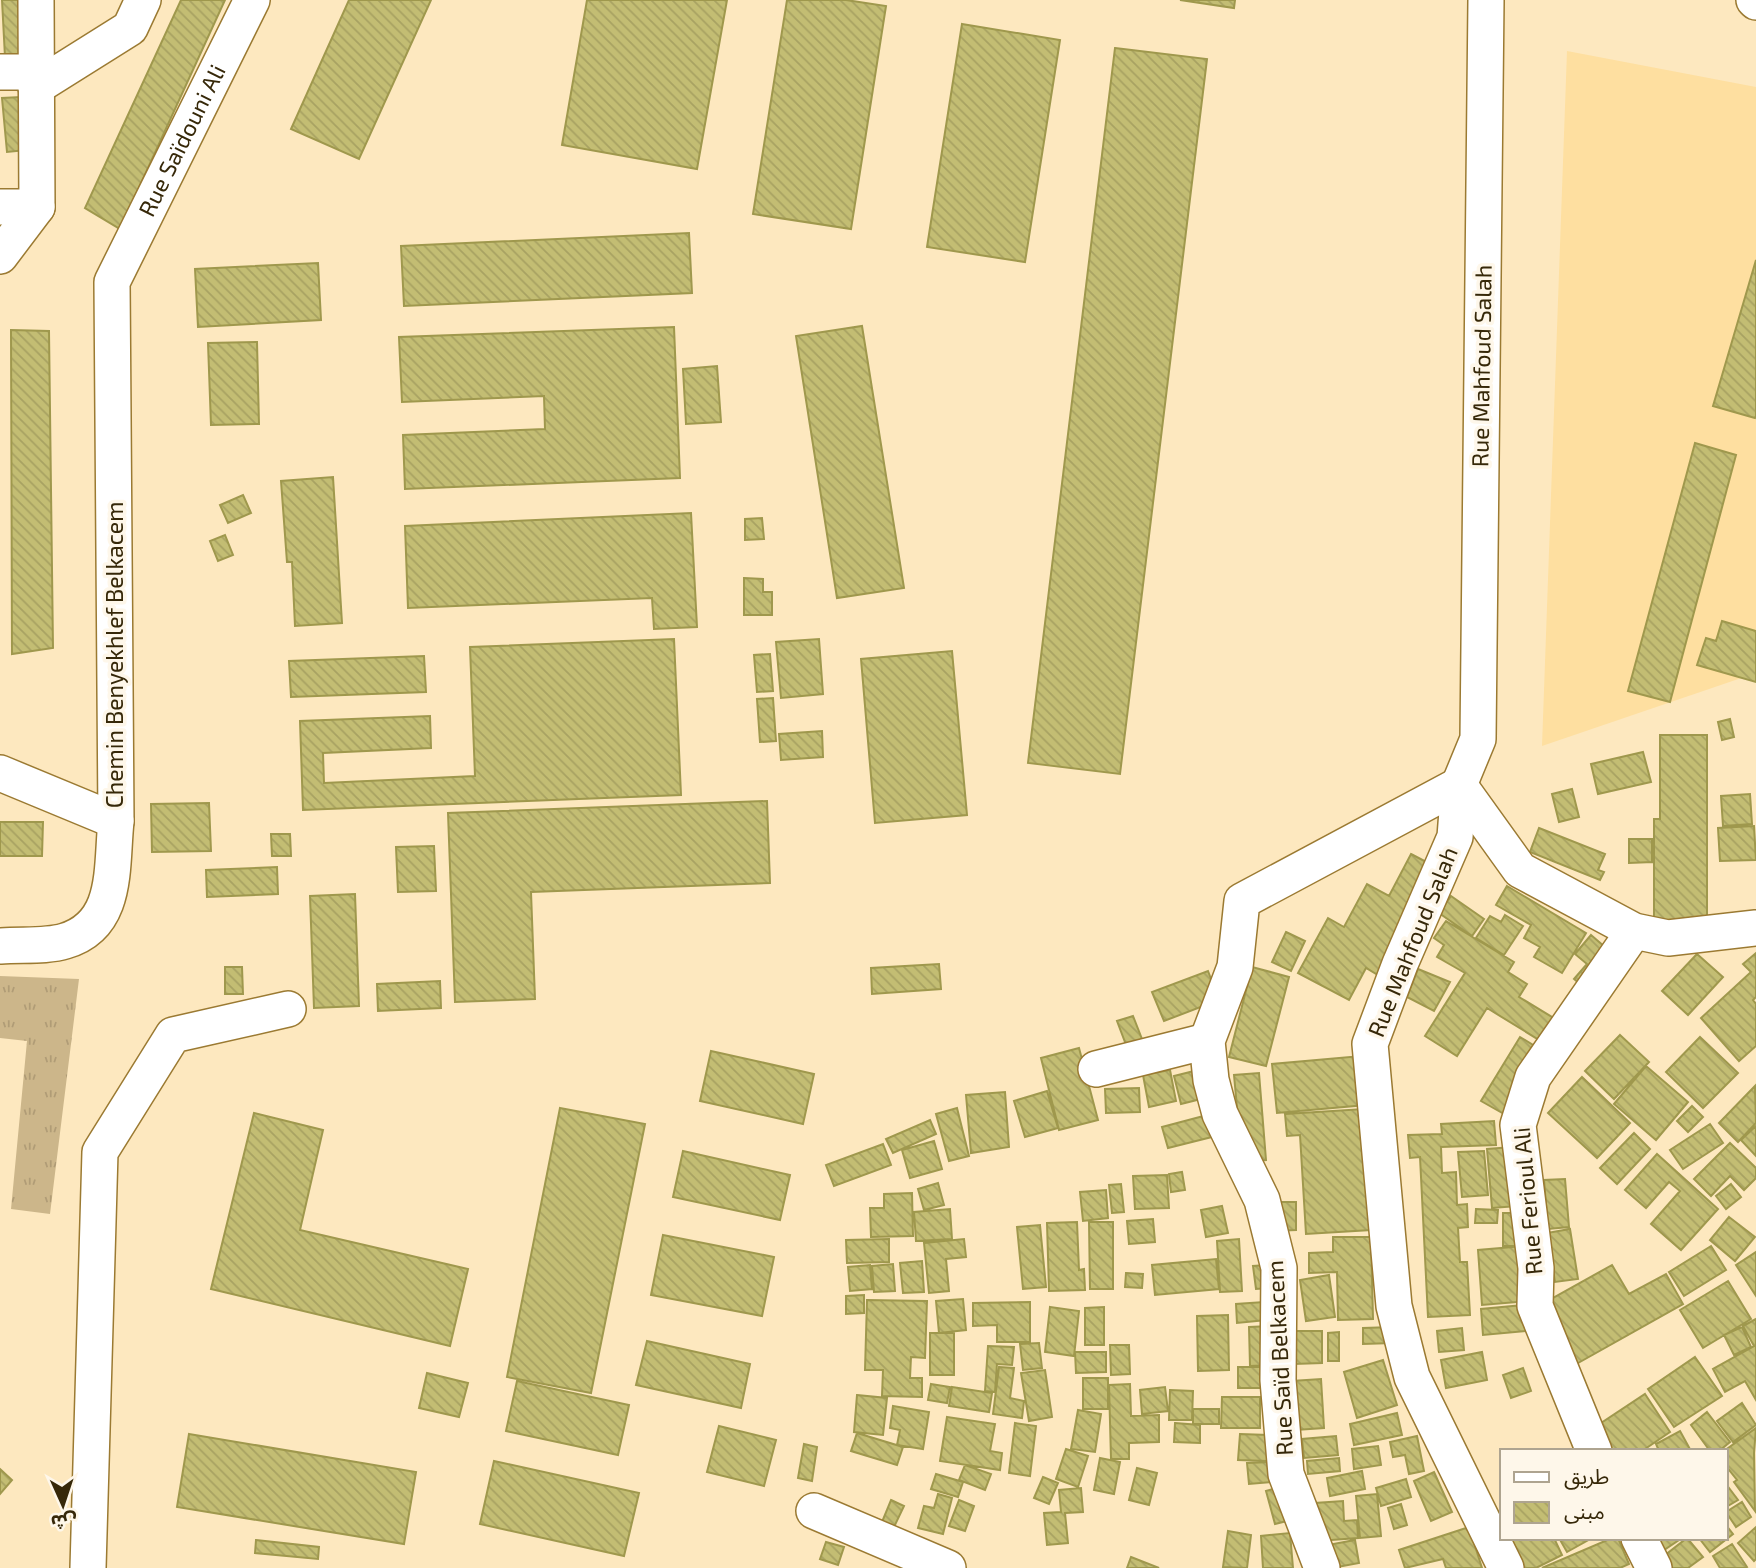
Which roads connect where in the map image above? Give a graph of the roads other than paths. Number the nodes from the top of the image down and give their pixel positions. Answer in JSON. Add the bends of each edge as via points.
{"nodes":[{"id":1,"x":36,"y":0,"type":"edge"},
{"id":2,"x":143,"y":0,"type":"edge"},
{"id":3,"x":252,"y":0,"type":"edge"},
{"id":4,"x":1486,"y":0,"type":"edge"},
{"id":5,"x":0,"y":72,"type":"edge"},
{"id":6,"x":36,"y":80,"type":"junction"},
{"id":7,"x":37,"y":206,"type":"junction"},
{"id":8,"x":0,"y":207,"type":"edge"},
{"id":9,"x":0,"y":256,"type":"edge"},
{"id":10,"x":112,"y":282,"type":"joint"},
{"id":11,"x":0,"y":773,"type":"edge"},
{"id":12,"x":1459,"y":785,"type":"junction"},
{"id":13,"x":116,"y":821,"type":"junction"},
{"id":14,"x":1756,"y":928,"type":"edge"},
{"id":15,"x":1634,"y":931,"type":"junction"},
{"id":16,"x":0,"y":946,"type":"edge"},
{"id":17,"x":288,"y":1009,"type":"dead end"},
{"id":18,"x":1207,"y":1041,"type":"junction"},
{"id":19,"x":1096,"y":1069,"type":"dead end"},
{"id":20,"x":1593,"y":1449,"type":"edge"},
{"id":21,"x":814,"y":1511,"type":"dead end"},
{"id":22,"x":1640,"y":1540,"type":"edge"},
{"id":23,"x":88,"y":1568,"type":"edge"},
{"id":24,"x":948,"y":1568,"type":"edge"},
{"id":25,"x":1322,"y":1568,"type":"edge"},
{"id":26,"x":1506,"y":1568,"type":"edge"},
{"id":27,"x":1654,"y":1568,"type":"edge"}],
"edges":[{"from":1,"to":6,"type":"street"},
{"from":2,"to":6,"type":"street","via":[[130,28]]},
{"from":3,"to":10,"type":"street","name":"Rue Saïdouni Ali"},
{"from":4,"to":12,"type":"street","name":"Rue Mahfoud Salah","via":[[1478,738]]},
{"from":5,"to":6,"type":"street"},
{"from":6,"to":7,"type":"street"},
{"from":7,"to":8,"type":"street"},
{"from":7,"to":9,"type":"street"},
{"from":10,"to":13,"type":"street","name":"Chemin Benyekhlef Belkacem"},
{"from":11,"to":13,"type":"street"},
{"from":12,"to":15,"type":"street","via":[[1520,870]]},
{"from":12,"to":18,"type":"street","name":"Rue Saïd Belkacem","via":[[1242,901],[1236,967]]},
{"from":12,"to":26,"type":"street","name":"Rue Mahfoud Salah","via":[[1455,837],[1370,1044],[1394,1306],[1412,1377]]},
{"from":13,"to":16,"type":"street","name":"Chemin Benyekhlef Belkacem","via":[[108,898],[101,919],[83,934],[63,942]]},
{"from":14,"to":15,"type":"street","via":[[1668,938]]},
{"from":15,"to":20,"type":"street","name":"Rue Ferioul Ali","via":[[1533,1077],[1518,1125],[1536,1268],[1535,1306]]},
{"from":17,"to":23,"type":"street","via":[[173,1035],[100,1152]]},
{"from":18,"to":19,"type":"street"},
{"from":18,"to":25,"type":"street","name":"Rue Saïd Belkacem","via":[[1220,1114],[1262,1200],[1279,1268],[1278,1380],[1286,1474]]},
{"from":21,"to":24,"type":"street"},
{"from":22,"to":27,"type":"street"}]}
